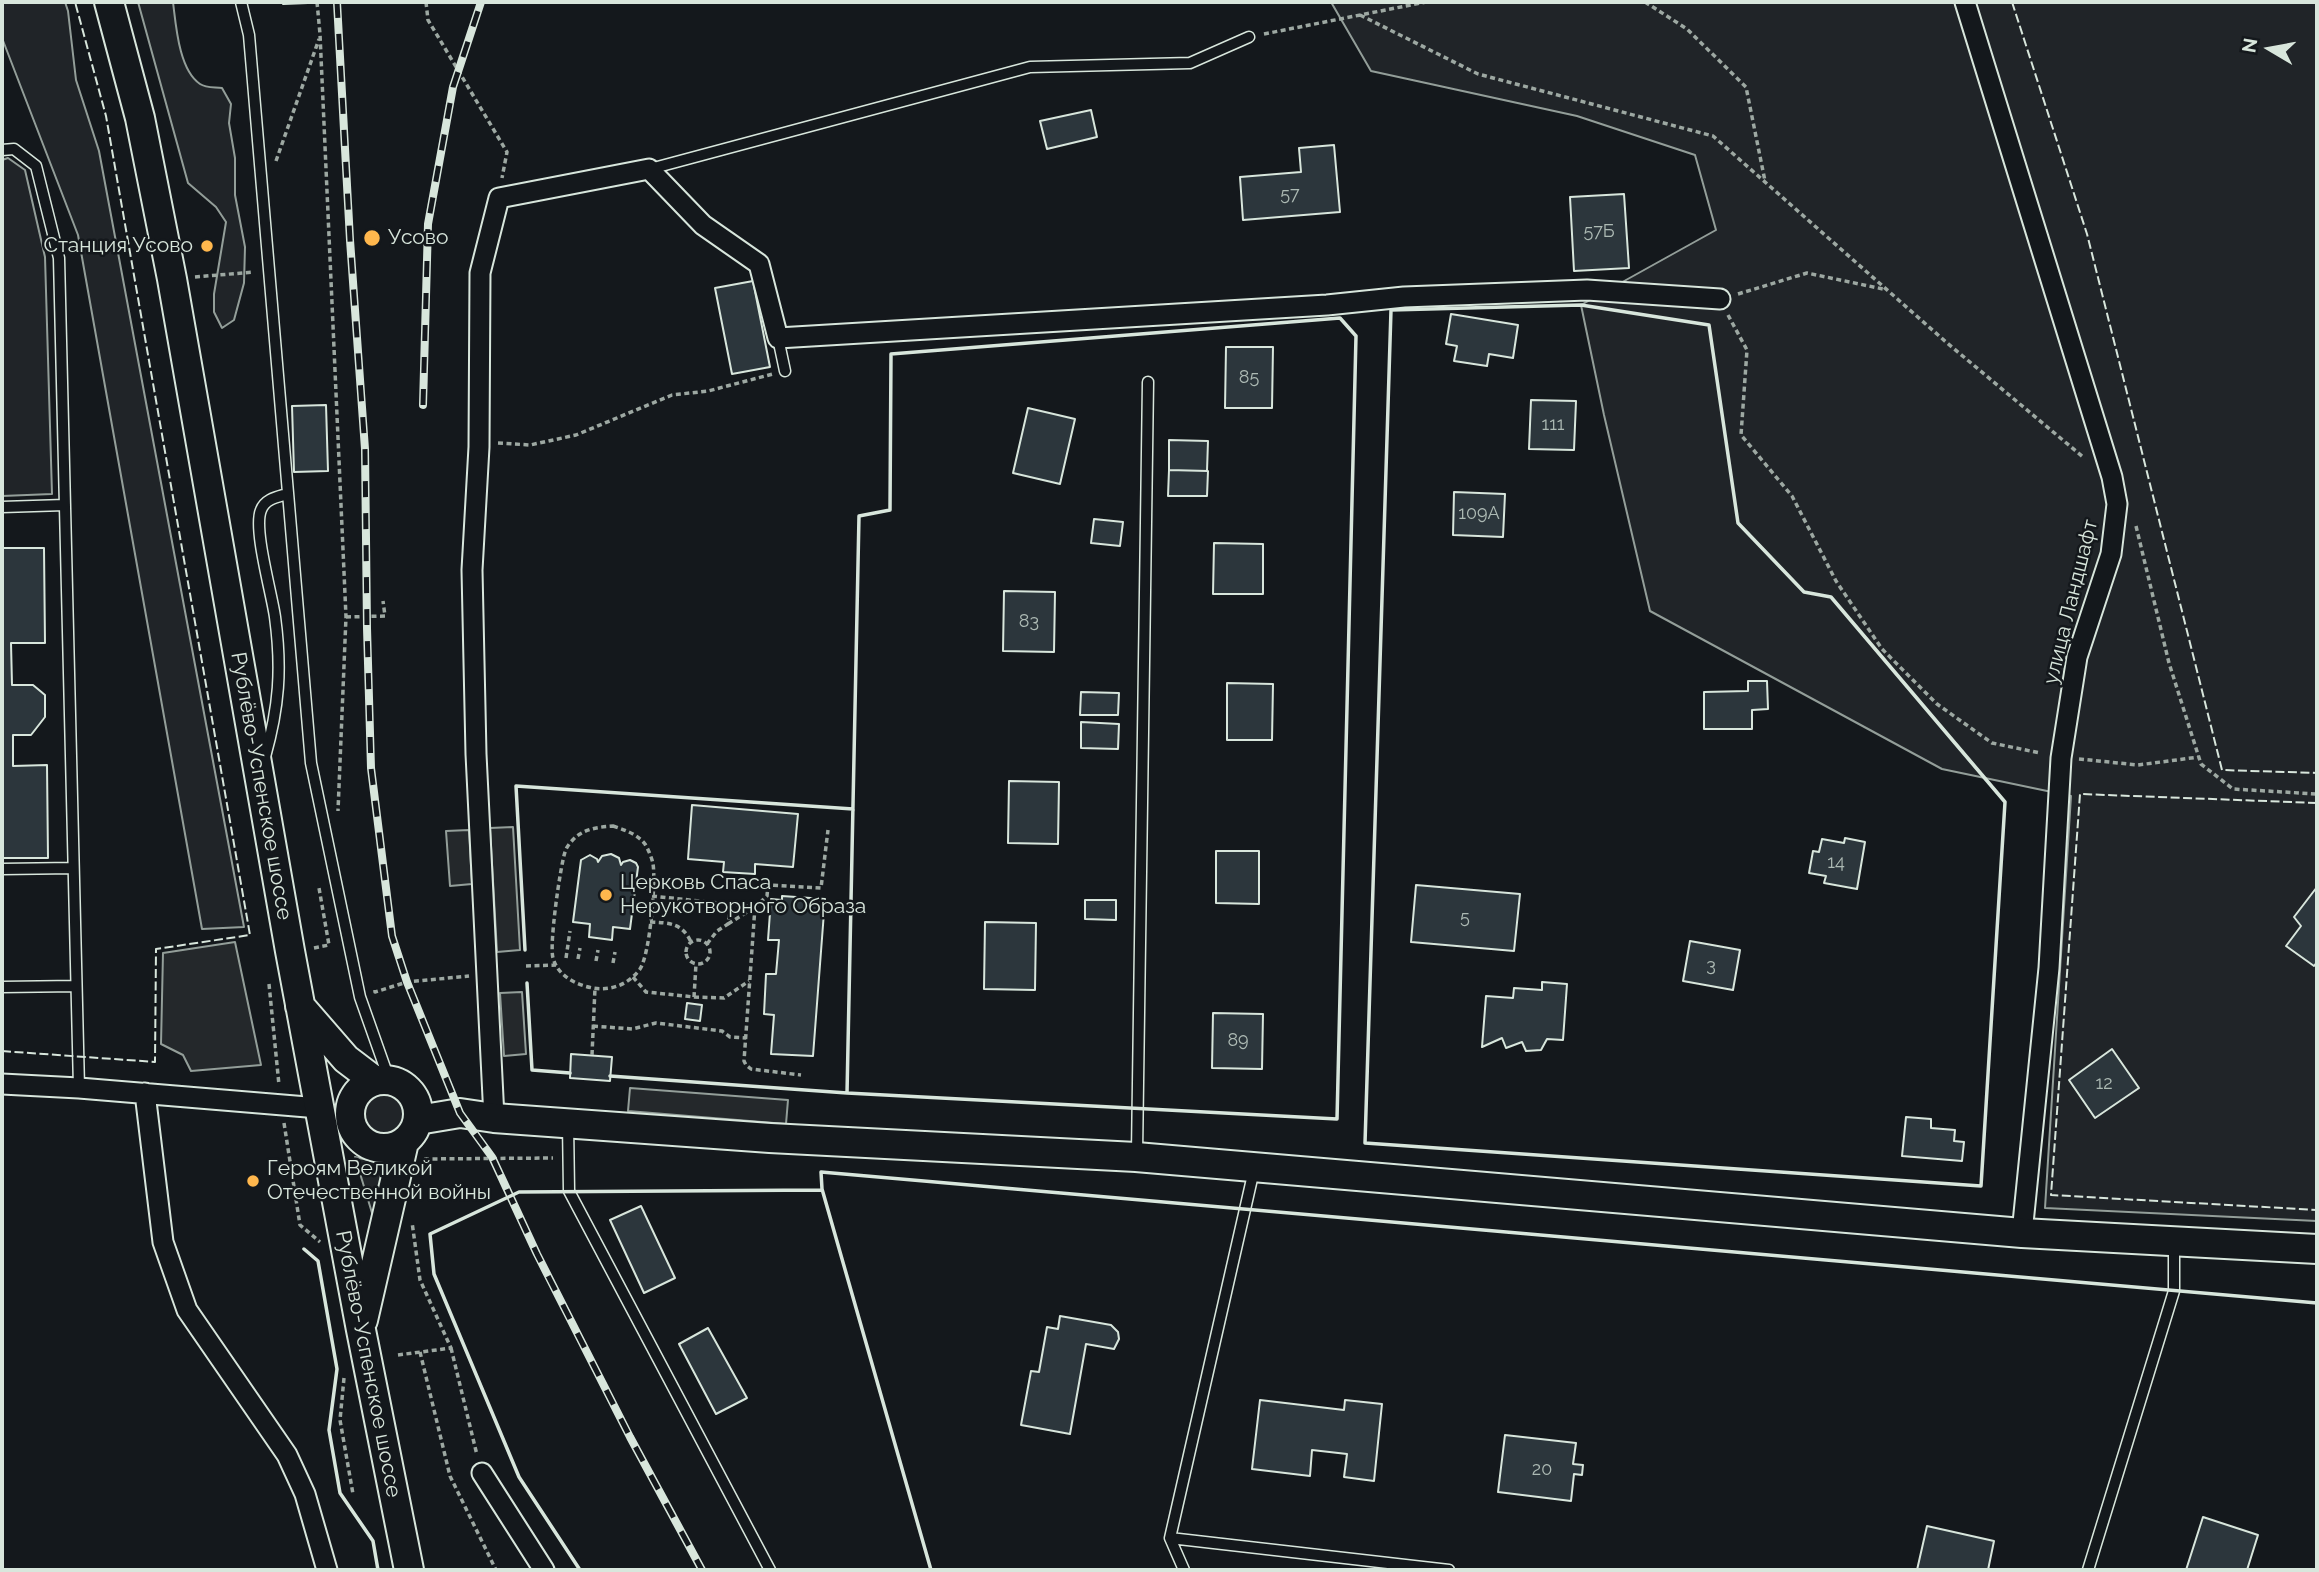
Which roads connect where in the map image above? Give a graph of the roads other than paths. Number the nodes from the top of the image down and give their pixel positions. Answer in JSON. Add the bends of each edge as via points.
{"nodes":[{"id":1,"x":109,"y":2,"type":"edge"},
{"id":2,"x":241,"y":2,"type":"edge"},
{"id":3,"x":247,"y":2,"type":"edge"},
{"id":4,"x":1965,"y":2,"type":"edge"},
{"id":5,"x":249,"y":35,"type":"junction"},
{"id":6,"x":1249,"y":37,"type":"road end"},
{"id":7,"x":2,"y":150,"type":"edge"},
{"id":8,"x":649,"y":169,"type":"junction"},
{"id":9,"x":1720,"y":299,"type":"road end"},
{"id":10,"x":778,"y":338,"type":"junction"},
{"id":11,"x":785,"y":371,"type":"road end"},
{"id":12,"x":1148,"y":382,"type":"dead end"},
{"id":13,"x":287,"y":494,"type":"junction"},
{"id":14,"x":65,"y":505,"type":"junction"},
{"id":15,"x":2,"y":507,"type":"edge"},
{"id":16,"x":259,"y":778,"type":"junction"},
{"id":17,"x":73,"y":867,"type":"junction"},
{"id":18,"x":2,"y":869,"type":"edge"},
{"id":19,"x":2,"y":986,"type":"edge"},
{"id":20,"x":75,"y":986,"type":"junction"},
{"id":21,"x":300,"y":1006,"type":"junction"},
{"id":22,"x":382,"y":1080,"type":"junction"},
{"id":23,"x":2,"y":1084,"type":"edge"},
{"id":24,"x":79,"y":1088,"type":"junction"},
{"id":25,"x":145,"y":1093,"type":"junction"},
{"id":26,"x":319,"y":1108,"type":"junction"},
{"id":27,"x":350,"y":1113,"type":"junction"},
{"id":28,"x":494,"y":1118,"type":"junction"},
{"id":29,"x":559,"y":1123,"type":"junction"},
{"id":30,"x":415,"y":1140,"type":"junction"},
{"id":31,"x":1136,"y":1157,"type":"junction"},
{"id":32,"x":1255,"y":1166,"type":"junction"},
{"id":33,"x":2022,"y":1233,"type":"junction"},
{"id":34,"x":2174,"y":1243,"type":"junction"},
{"id":35,"x":2317,"y":1250,"type":"edge"},
{"id":36,"x":361,"y":1330,"type":"junction"},
{"id":37,"x":482,"y":1473,"type":"road end"},
{"id":38,"x":1170,"y":1538,"type":"junction"},
{"id":39,"x":327,"y":1570,"type":"edge"},
{"id":40,"x":409,"y":1570,"type":"edge"},
{"id":41,"x":544,"y":1570,"type":"edge"},
{"id":42,"x":770,"y":1570,"type":"edge"},
{"id":43,"x":1184,"y":1570,"type":"edge"},
{"id":44,"x":1449,"y":1570,"type":"edge"},
{"id":45,"x":2088,"y":1570,"type":"edge"}],
"edges":[{"from":1,"to":16,"type":"street","name":"Рублёво-Успенское шоссе","via":[[139,118],[172,279]]},
{"from":2,"to":5,"type":"lane"},
{"from":3,"to":5,"type":"lane"},
{"from":4,"to":33,"type":"street","name":"улица Ландшафт","via":[[2117,504],[2110,554],[2077,657],[2061,758],[2049,968]]},
{"from":5,"to":13,"type":"lane"},
{"from":6,"to":8,"type":"lane","via":[[1190,62],[1030,67]]},
{"from":7,"to":14,"type":"lane","via":[[14,149],[36,166],[59,258]]},
{"from":8,"to":10,"type":"street","via":[[703,225],[760,264]]},
{"from":8,"to":28,"type":"street","via":[[499,198],[480,273],[479,442],[472,570]]},
{"from":9,"to":10,"type":"street","via":[[1587,290],[1417,296]]},
{"from":10,"to":11,"type":"lane"},
{"from":12,"to":31,"type":"lane"},
{"from":13,"to":16,"type":"lane","via":[[270,498],[261,509],[259,526],[280,681]]},
{"from":13,"to":22,"type":"lane","via":[[311,763]]},
{"from":14,"to":15,"type":"lane"},
{"from":14,"to":17,"type":"lane"},
{"from":16,"to":21,"type":"street","name":"Рублёво-Успенское шоссе"},
{"from":17,"to":18,"type":"lane"},
{"from":17,"to":20,"type":"lane"},
{"from":19,"to":20,"type":"lane"},
{"from":20,"to":24,"type":"lane"},
{"from":21,"to":22,"type":"street","via":[[346,1059]]},
{"from":21,"to":26,"type":"street","name":"Рублёво-Успенское шоссе"},
{"from":22,"to":27,"type":"street","via":[[362,1087]]},
{"from":22,"to":30,"type":"street","via":[[402,1084],[412,1093],[418,1106]]},
{"from":23,"to":24,"type":"street"},
{"from":24,"to":25,"type":"street"},
{"from":25,"to":26,"type":"street"},
{"from":25,"to":39,"type":"street","via":[[163,1242],[187,1310],[287,1455],[305,1493]]},
{"from":26,"to":27,"type":"street"},
{"from":26,"to":36,"type":"street","name":"Рублёво-Успенское шоссе"},
{"from":27,"to":30,"type":"street","via":[[358,1136],[368,1144],[393,1147]]},
{"from":28,"to":29,"type":"street"},
{"from":28,"to":30,"type":"street","via":[[460,1113]]},
{"from":29,"to":31,"type":"street"},
{"from":29,"to":42,"type":"lane","via":[[569,1191]]},
{"from":30,"to":36,"type":"street"},
{"from":31,"to":32,"type":"street"},
{"from":32,"to":33,"type":"street"},
{"from":32,"to":38,"type":"lane"},
{"from":33,"to":34,"type":"street"},
{"from":34,"to":35,"type":"street"},
{"from":34,"to":45,"type":"lane","via":[[2174,1291]]},
{"from":36,"to":40,"type":"street","name":"Рублёво-Успенское шоссе"},
{"from":37,"to":41,"type":"street"},
{"from":38,"to":43,"type":"lane"},
{"from":38,"to":44,"type":"lane"}]}
